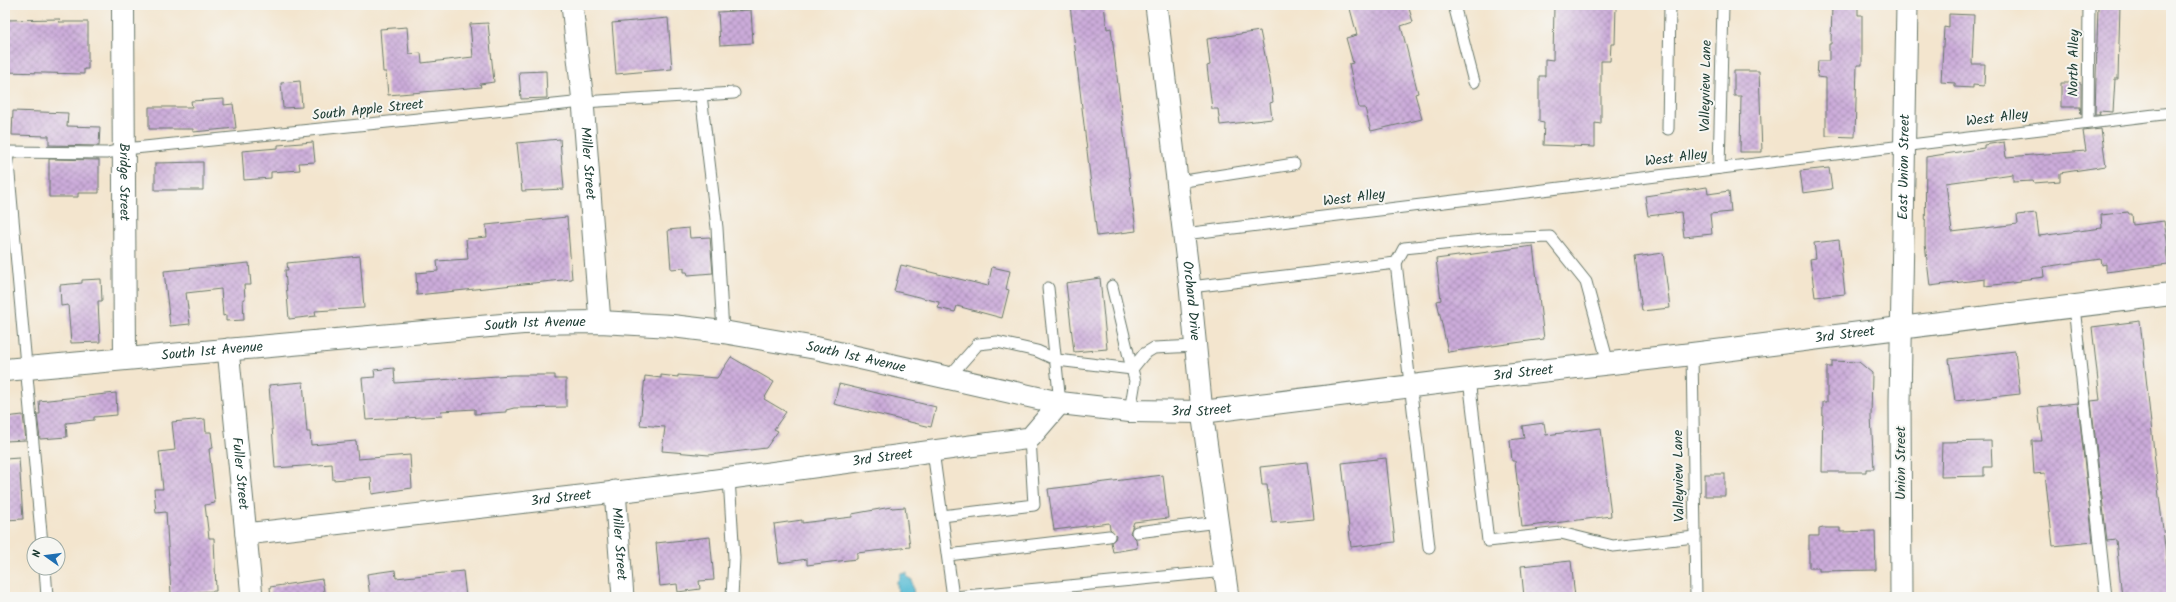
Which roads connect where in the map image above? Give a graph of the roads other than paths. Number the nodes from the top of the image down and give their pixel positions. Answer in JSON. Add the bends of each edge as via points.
{"nodes":[{"id":1,"x":124,"y":5,"type":"edge"},
{"id":2,"x":572,"y":5,"type":"edge"},
{"id":3,"x":1156,"y":5,"type":"edge"},
{"id":4,"x":1454,"y":5,"type":"edge"},
{"id":5,"x":1670,"y":5,"type":"edge"},
{"id":6,"x":1723,"y":5,"type":"edge"},
{"id":7,"x":1907,"y":5,"type":"edge"},
{"id":8,"x":2089,"y":5,"type":"edge"},
{"id":9,"x":1474,"y":82,"type":"dead end"},
{"id":10,"x":734,"y":93,"type":"dead end"},
{"id":11,"x":701,"y":95,"type":"junction"},
{"id":12,"x":583,"y":102,"type":"junction"},
{"id":13,"x":2171,"y":113,"type":"edge"},
{"id":14,"x":2088,"y":122,"type":"junction"},
{"id":15,"x":1668,"y":129,"type":"dead end"},
{"id":16,"x":1904,"y":145,"type":"junction"},
{"id":17,"x":125,"y":149,"type":"junction"},
{"id":18,"x":6,"y":152,"type":"edge"},
{"id":19,"x":1294,"y":164,"type":"dead end"},
{"id":20,"x":1719,"y":168,"type":"junction"},
{"id":21,"x":1178,"y":182,"type":"junction"},
{"id":22,"x":1184,"y":234,"type":"junction"},
{"id":23,"x":1396,"y":263,"type":"junction"},
{"id":24,"x":1112,"y":286,"type":"dead end"},
{"id":25,"x":1190,"y":287,"type":"junction"},
{"id":26,"x":1048,"y":288,"type":"dead end"},
{"id":27,"x":2171,"y":294,"type":"edge"},
{"id":28,"x":2074,"y":306,"type":"junction"},
{"id":29,"x":600,"y":322,"type":"junction"},
{"id":30,"x":1902,"y":328,"type":"junction"},
{"id":31,"x":723,"y":332,"type":"junction"},
{"id":32,"x":1196,"y":346,"type":"junction"},
{"id":33,"x":228,"y":349,"type":"junction"},
{"id":34,"x":1692,"y":354,"type":"junction"},
{"id":35,"x":125,"y":358,"type":"junction"},
{"id":36,"x":1056,"y":360,"type":"junction"},
{"id":37,"x":1608,"y":363,"type":"junction"},
{"id":38,"x":27,"y":367,"type":"junction"},
{"id":39,"x":1132,"y":369,"type":"junction"},
{"id":40,"x":5,"y":370,"type":"edge"},
{"id":41,"x":948,"y":378,"type":"junction"},
{"id":42,"x":1469,"y":379,"type":"junction"},
{"id":43,"x":1410,"y":386,"type":"junction"},
{"id":44,"x":1060,"y":403,"type":"junction"},
{"id":45,"x":1130,"y":411,"type":"junction"},
{"id":46,"x":1202,"y":412,"type":"junction"},
{"id":47,"x":1030,"y":438,"type":"junction"},
{"id":48,"x":933,"y":451,"type":"junction"},
{"id":49,"x":729,"y":478,"type":"junction"},
{"id":50,"x":615,"y":491,"type":"junction"},
{"id":51,"x":942,"y":516,"type":"junction"},
{"id":52,"x":1218,"y":522,"type":"junction"},
{"id":53,"x":1137,"y":532,"type":"dead end"},
{"id":54,"x":246,"y":534,"type":"junction"},
{"id":55,"x":41,"y":536,"type":"edge"},
{"id":56,"x":1109,"y":536,"type":"dead end"},
{"id":57,"x":1695,"y":537,"type":"junction"},
{"id":58,"x":1429,"y":547,"type":"dead end"},
{"id":59,"x":948,"y":555,"type":"junction"},
{"id":60,"x":1224,"y":570,"type":"junction"},
{"id":61,"x":46,"y":576,"type":"edge"},
{"id":62,"x":47,"y":597,"type":"edge"},
{"id":63,"x":252,"y":597,"type":"edge"},
{"id":64,"x":623,"y":597,"type":"edge"},
{"id":65,"x":732,"y":597,"type":"edge"},
{"id":66,"x":954,"y":597,"type":"edge"},
{"id":67,"x":1228,"y":597,"type":"edge"},
{"id":68,"x":1696,"y":597,"type":"edge"},
{"id":69,"x":1901,"y":597,"type":"edge"},
{"id":70,"x":2106,"y":597,"type":"edge"}],
"edges":[{"from":1,"to":17,"type":"main road","name":"Bridge Street"},
{"from":2,"to":12,"type":"street","name":"Miller Street"},
{"from":3,"to":21,"type":"street","name":"Orchard Drive"},
{"from":4,"to":9,"type":"lane"},
{"from":5,"to":15,"type":"lane"},
{"from":6,"to":20,"type":"lane","name":"Valleyview Lane"},
{"from":7,"to":16,"type":"street","name":"East Union Street"},
{"from":8,"to":14,"type":"lane","name":"North Alley"},
{"from":10,"to":11,"type":"lane","name":"South Apple Street"},
{"from":11,"to":12,"type":"lane","name":"South Apple Street"},
{"from":11,"to":31,"type":"lane","via":[[717,228]]},
{"from":12,"to":17,"type":"lane","name":"South Apple Street"},
{"from":12,"to":29,"type":"street","name":"Miller Street"},
{"from":13,"to":14,"type":"lane","name":"West Alley"},
{"from":14,"to":16,"type":"lane","name":"West Alley"},
{"from":16,"to":20,"type":"lane","name":"West Alley"},
{"from":16,"to":30,"type":"street","name":"East Union Street"},
{"from":17,"to":18,"type":"lane","name":"South Apple Street","via":[[107,153]]},
{"from":17,"to":35,"type":"main road","name":"Bridge Street"},
{"from":18,"to":38,"type":"lane"},
{"from":19,"to":21,"type":"lane"},
{"from":20,"to":22,"type":"lane","name":"West Alley"},
{"from":21,"to":22,"type":"street","name":"Orchard Drive"},
{"from":22,"to":25,"type":"street","name":"Orchard Drive"},
{"from":23,"to":25,"type":"lane"},
{"from":23,"to":37,"type":"lane","via":[[1404,248],[1493,239],[1550,237],[1586,282]]},
{"from":23,"to":43,"type":"lane"},
{"from":24,"to":39,"type":"lane"},
{"from":25,"to":32,"type":"street","name":"Orchard Drive"},
{"from":26,"to":36,"type":"lane"},
{"from":27,"to":28,"type":"main road","name":"3rd Street"},
{"from":28,"to":30,"type":"main road","name":"3rd Street"},
{"from":28,"to":70,"type":"lane"},
{"from":29,"to":31,"type":"main road","name":"South 1st Avenue"},
{"from":29,"to":33,"type":"main road","name":"South 1st Avenue","via":[[522,323]]},
{"from":30,"to":34,"type":"main road","name":"3rd Street"},
{"from":30,"to":69,"type":"street","name":"Union Street"},
{"from":31,"to":41,"type":"main road","name":"South 1st Avenue","via":[[816,348]]},
{"from":32,"to":39,"type":"lane","via":[[1154,348],[1144,354]]},
{"from":32,"to":46,"type":"street","name":"Orchard Drive"},
{"from":33,"to":35,"type":"main road","name":"South 1st Avenue"},
{"from":33,"to":54,"type":"street","name":"Fuller Street"},
{"from":34,"to":37,"type":"main road","name":"3rd Street"},
{"from":34,"to":57,"type":"lane","name":"Valleyview Lane"},
{"from":35,"to":38,"type":"main road","name":"South 1st Avenue"},
{"from":36,"to":39,"type":"lane"},
{"from":36,"to":41,"type":"lane","via":[[1037,351],[997,342],[978,344]]},
{"from":36,"to":44,"type":"lane"},
{"from":37,"to":42,"type":"main road","name":"3rd Street"},
{"from":38,"to":40,"type":"main road","name":"South 1st Avenue"},
{"from":38,"to":55,"type":"lane"},
{"from":39,"to":45,"type":"lane","via":[[1135,381]]},
{"from":41,"to":44,"type":"main road","name":"South 1st Avenue"},
{"from":42,"to":43,"type":"main road","name":"3rd Street"},
{"from":42,"to":57,"type":"lane","via":[[1488,541],[1560,533],[1613,546]]},
{"from":43,"to":46,"type":"main road","name":"3rd Street"},
{"from":43,"to":58,"type":"lane"},
{"from":44,"to":45,"type":"main road","name":"3rd Street"},
{"from":44,"to":47,"type":"street"},
{"from":45,"to":46,"type":"main road","name":"3rd Street"},
{"from":46,"to":52,"type":"street","name":"Orchard Drive"},
{"from":47,"to":48,"type":"street","name":"3rd Street"},
{"from":47,"to":51,"type":"lane","via":[[1034,505]]},
{"from":48,"to":49,"type":"street","name":"3rd Street"},
{"from":48,"to":51,"type":"lane"},
{"from":49,"to":50,"type":"street","name":"3rd Street"},
{"from":49,"to":65,"type":"lane","via":[[734,558]]},
{"from":50,"to":54,"type":"street","name":"3rd Street"},
{"from":50,"to":64,"type":"street","name":"Miller Street"},
{"from":51,"to":59,"type":"lane"},
{"from":52,"to":53,"type":"lane"},
{"from":52,"to":60,"type":"street","name":"Orchard Drive"},
{"from":54,"to":63,"type":"street","name":"Fuller Street"},
{"from":56,"to":59,"type":"lane"},
{"from":57,"to":68,"type":"lane","name":"Valleyview Lane"},
{"from":59,"to":66,"type":"lane"},
{"from":60,"to":66,"type":"lane"},
{"from":60,"to":67,"type":"street","name":"Orchard Drive"},
{"from":61,"to":62,"type":"lane"}]}
